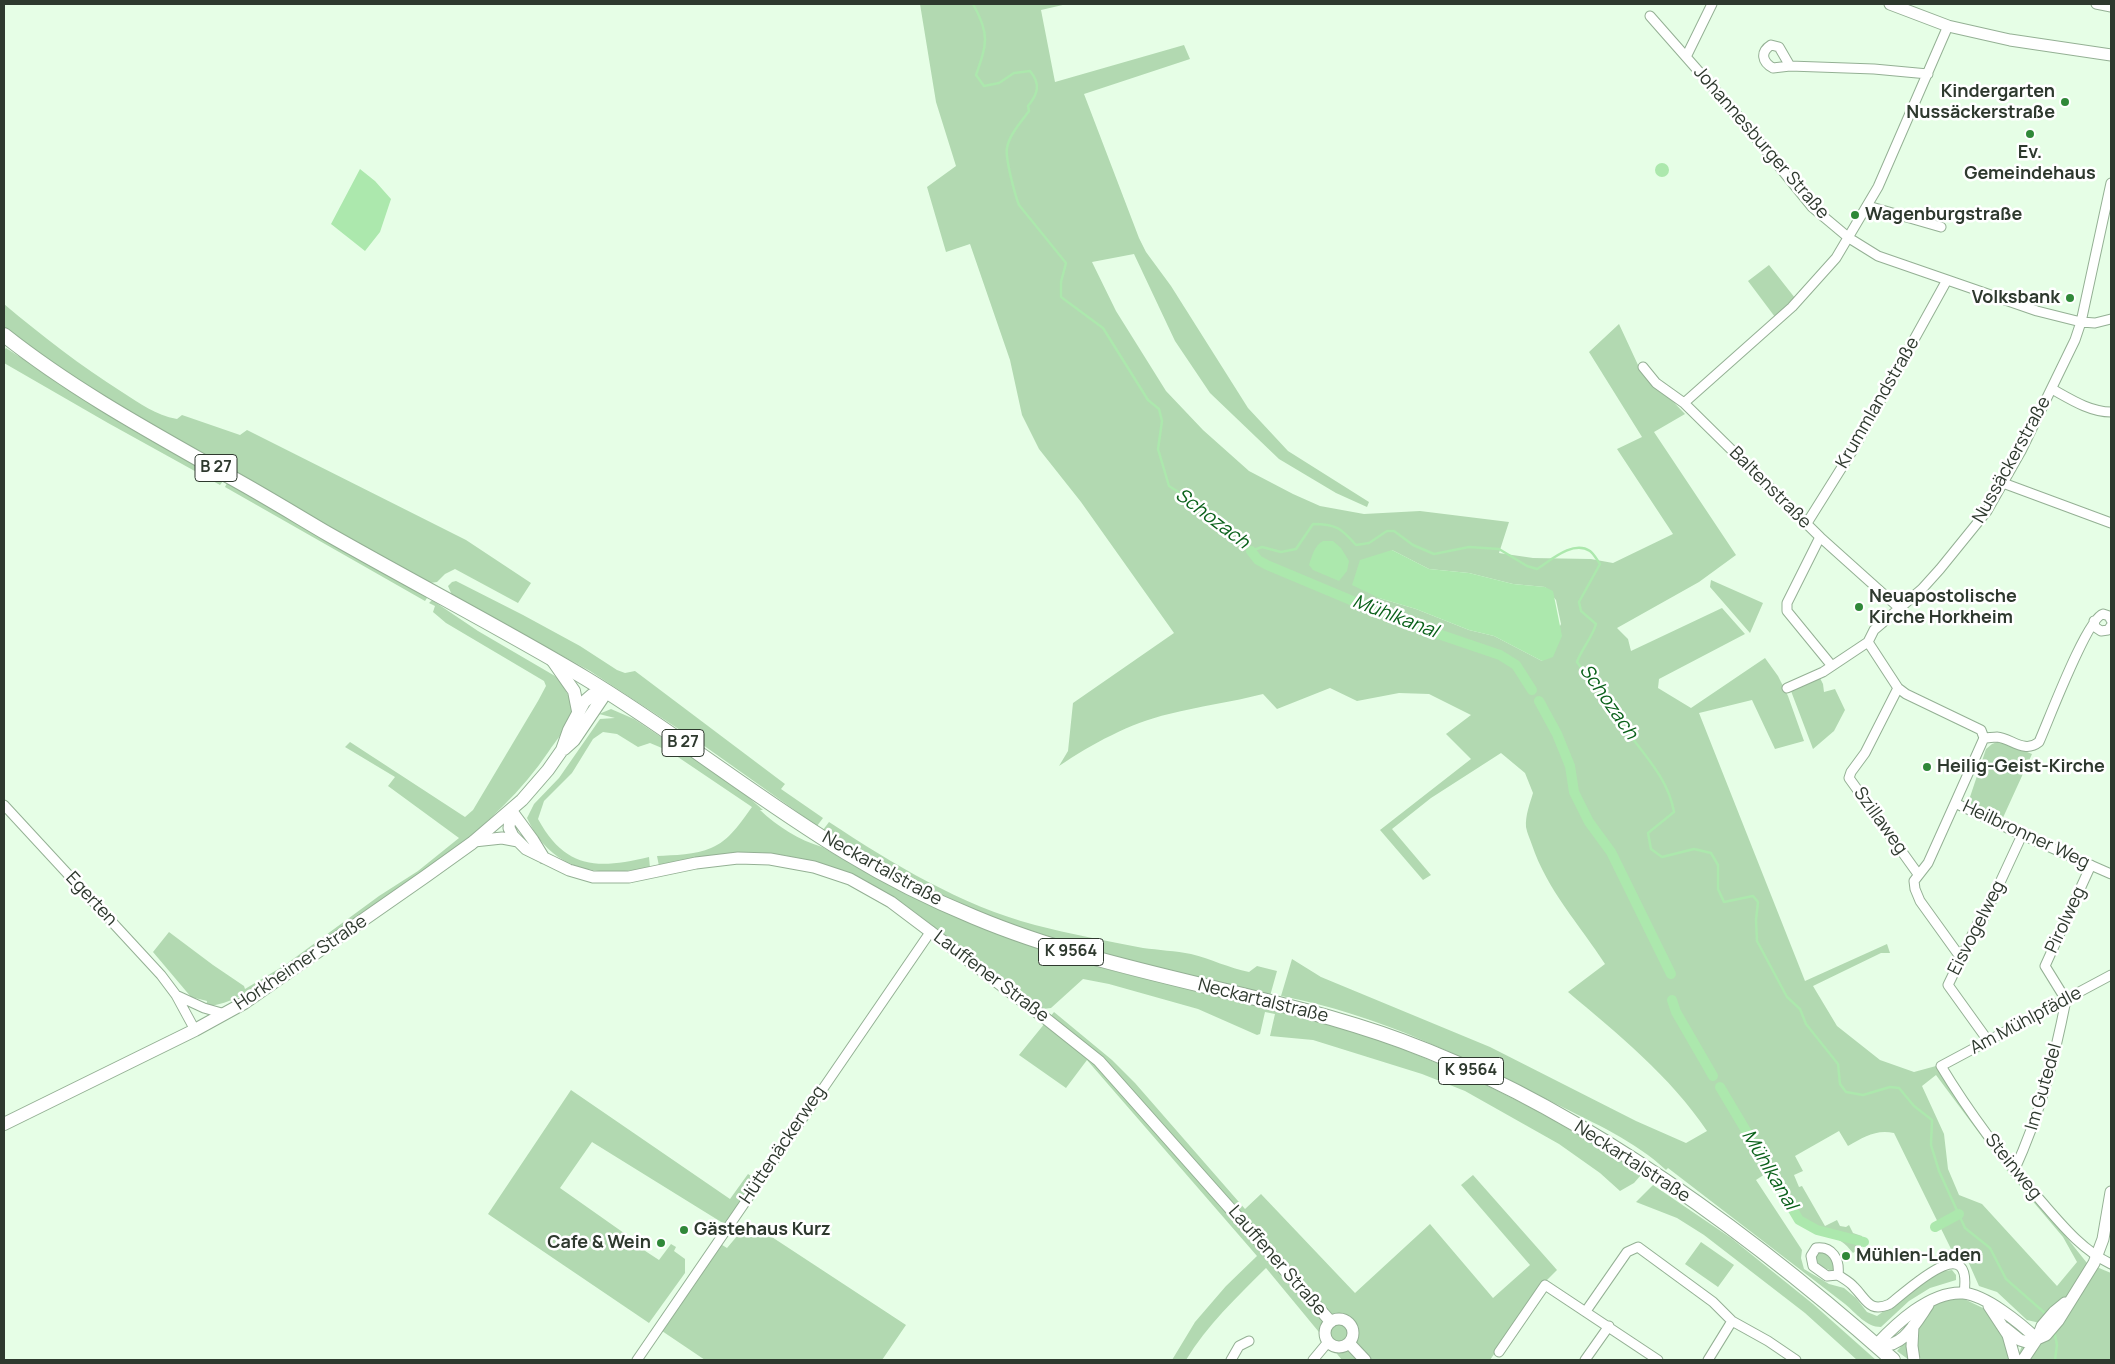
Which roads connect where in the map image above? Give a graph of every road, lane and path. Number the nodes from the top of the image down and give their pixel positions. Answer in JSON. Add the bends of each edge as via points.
{"nodes":[{"id":1,"x":1712,"y":4,"type":"edge"},
{"id":2,"x":1890,"y":4,"type":"edge"},
{"id":3,"x":2096,"y":4,"type":"edge"},
{"id":4,"x":2111,"y":7,"type":"edge"},
{"id":5,"x":1650,"y":16,"type":"dead end"},
{"id":6,"x":1948,"y":26,"type":"junction"},
{"id":7,"x":2111,"y":55,"type":"edge"},
{"id":8,"x":1686,"y":57,"type":"junction"},
{"id":9,"x":1790,"y":66,"type":"dead end"},
{"id":10,"x":1928,"y":74,"type":"junction"},
{"id":11,"x":2111,"y":183,"type":"edge"},
{"id":12,"x":1868,"y":206,"type":"junction"},
{"id":13,"x":1940,"y":227,"type":"dead end"},
{"id":14,"x":1849,"y":238,"type":"junction"},
{"id":15,"x":1947,"y":280,"type":"junction"},
{"id":16,"x":2111,"y":319,"type":"edge"},
{"id":17,"x":2081,"y":322,"type":"junction"},
{"id":18,"x":4,"y":335,"type":"edge"},
{"id":19,"x":1643,"y":367,"type":"dead end"},
{"id":20,"x":2052,"y":389,"type":"junction"},
{"id":21,"x":1684,"y":404,"type":"junction"},
{"id":22,"x":2111,"y":412,"type":"edge"},
{"id":23,"x":2003,"y":483,"type":"junction"},
{"id":24,"x":1807,"y":523,"type":"junction"},
{"id":25,"x":2111,"y":523,"type":"edge"},
{"id":26,"x":1820,"y":537,"type":"junction"},
{"id":27,"x":1898,"y":608,"type":"junction"},
{"id":28,"x":2111,"y":620,"type":"edge"},
{"id":29,"x":2094,"y":621,"type":"junction"},
{"id":30,"x":2111,"y":626,"type":"edge"},
{"id":31,"x":1868,"y":642,"type":"junction"},
{"id":32,"x":551,"y":659,"type":"junction"},
{"id":33,"x":1832,"y":666,"type":"junction"},
{"id":34,"x":1786,"y":688,"type":"dead end"},
{"id":35,"x":1898,"y":688,"type":"junction"},
{"id":36,"x":607,"y":691,"type":"junction"},
{"id":37,"x":578,"y":711,"type":"junction"},
{"id":38,"x":1984,"y":738,"type":"junction"},
{"id":39,"x":562,"y":750,"type":"junction"},
{"id":40,"x":1955,"y":803,"type":"junction"},
{"id":41,"x":4,"y":804,"type":"edge"},
{"id":42,"x":510,"y":810,"type":"junction"},
{"id":43,"x":2022,"y":835,"type":"junction"},
{"id":44,"x":474,"y":841,"type":"junction"},
{"id":45,"x":518,"y":841,"type":"junction"},
{"id":46,"x":544,"y":858,"type":"junction"},
{"id":47,"x":2091,"y":865,"type":"junction"},
{"id":48,"x":884,"y":874,"type":"joint"},
{"id":49,"x":1918,"y":874,"type":"junction"},
{"id":50,"x":2111,"y":874,"type":"edge"},
{"id":51,"x":931,"y":931,"type":"junction"},
{"id":52,"x":1961,"y":958,"type":"junction"},
{"id":53,"x":2111,"y":975,"type":"edge"},
{"id":54,"x":176,"y":995,"type":"junction"},
{"id":55,"x":2066,"y":1000,"type":"junction"},
{"id":56,"x":225,"y":1014,"type":"junction"},
{"id":57,"x":195,"y":1030,"type":"junction"},
{"id":58,"x":1989,"y":1042,"type":"junction"},
{"id":59,"x":1941,"y":1066,"type":"joint"},
{"id":60,"x":4,"y":1124,"type":"edge"},
{"id":61,"x":2014,"y":1171,"type":"junction"},
{"id":62,"x":2111,"y":1192,"type":"edge"},
{"id":63,"x":2097,"y":1257,"type":"junction"},
{"id":64,"x":2111,"y":1264,"type":"edge"},
{"id":65,"x":1838,"y":1274,"type":"dead end"},
{"id":66,"x":1964,"y":1293,"type":"junction"},
{"id":67,"x":1987,"y":1303,"type":"junction"},
{"id":68,"x":1929,"y":1304,"type":"junction"},
{"id":69,"x":1586,"y":1311,"type":"junction"},
{"id":70,"x":1732,"y":1321,"type":"junction"},
{"id":71,"x":1330,"y":1322,"type":"junction"},
{"id":72,"x":2002,"y":1324,"type":"junction"},
{"id":73,"x":1609,"y":1326,"type":"junction"},
{"id":74,"x":1913,"y":1326,"type":"junction"},
{"id":75,"x":2039,"y":1336,"type":"junction"},
{"id":76,"x":1250,"y":1341,"type":"dead end"},
{"id":77,"x":1328,"y":1342,"type":"junction"},
{"id":78,"x":1349,"y":1343,"type":"junction"},
{"id":79,"x":1876,"y":1345,"type":"junction"},
{"id":80,"x":1499,"y":1351,"type":"dead end"},
{"id":81,"x":637,"y":1360,"type":"edge"},
{"id":82,"x":1231,"y":1360,"type":"edge"},
{"id":83,"x":1313,"y":1360,"type":"edge"},
{"id":84,"x":1365,"y":1360,"type":"edge"},
{"id":85,"x":1585,"y":1360,"type":"edge"},
{"id":86,"x":1658,"y":1360,"type":"edge"},
{"id":87,"x":1708,"y":1360,"type":"edge"},
{"id":88,"x":1796,"y":1360,"type":"edge"},
{"id":89,"x":1893,"y":1360,"type":"edge"},
{"id":90,"x":1914,"y":1360,"type":"edge"},
{"id":91,"x":2015,"y":1360,"type":"edge"},
{"id":92,"x":2022,"y":1360,"type":"edge"}],
"edges":[{"from":1,"to":8,"type":"street"},
{"from":2,"to":6,"type":"street"},
{"from":3,"to":4,"type":"street"},
{"from":5,"to":8,"type":"street","name":"Johannesburger Straße"},
{"from":6,"to":7,"type":"street","via":[[2010,40]]},
{"from":6,"to":10,"type":"street"},
{"from":8,"to":14,"type":"street","name":"Johannesburger Straße","via":[[1812,207]]},
{"from":9,"to":10,"type":"street"},
{"from":10,"to":12,"type":"street"},
{"from":11,"to":17,"type":"street","name":"Nussäckerstraße"},
{"from":12,"to":13,"type":"street"},
{"from":12,"to":14,"type":"street"},
{"from":14,"to":15,"type":"street","name":"Johannesburger Straße","via":[[1878,256]]},
{"from":14,"to":21,"type":"street","via":[[1836,258],[1792,308]]},
{"from":15,"to":17,"type":"street","name":"Johannesburger Straße","via":[[2037,311]]},
{"from":15,"to":24,"type":"street","name":"Krummlandstraße","via":[[1854,448]]},
{"from":16,"to":17,"type":"street","name":"Johannesburger Straße"},
{"from":17,"to":20,"type":"street","name":"Nussäckerstraße"},
{"from":18,"to":32,"type":"main road","number":"B 27","via":[[66,380],[166,441]]},
{"from":19,"to":21,"type":"street","name":"Baltenstraße"},
{"from":20,"to":22,"type":"street","via":[[2081,404]]},
{"from":20,"to":23,"type":"street","name":"Nussäckerstraße"},
{"from":21,"to":24,"type":"street","name":"Baltenstraße"},
{"from":23,"to":25,"type":"street"},
{"from":23,"to":27,"type":"street","name":"Nussäckerstraße","via":[[1988,511],[1940,569]]},
{"from":24,"to":26,"type":"street","name":"Baltenstraße"},
{"from":26,"to":27,"type":"street","name":"Baltenstraße"},
{"from":26,"to":33,"type":"street","via":[[1787,603],[1787,611]]},
{"from":27,"to":31,"type":"street","name":"Nussäckerstraße","via":[[1874,630]]},
{"from":28,"to":29,"type":"street","via":[[2103,614]]},
{"from":29,"to":30,"type":"street","via":[[2101,631]]},
{"from":29,"to":38,"type":"street","via":[[2038,742],[2034,746],[2021,746],[1997,737]]},
{"from":31,"to":33,"type":"street","name":"Nussäckerstraße"},
{"from":31,"to":35,"type":"street"},
{"from":32,"to":36,"type":"main road","number":"B 27"},
{"from":32,"to":37,"type":"main road","via":[[574,690]]},
{"from":33,"to":34,"type":"street","name":"Nussäckerstraße"},
{"from":35,"to":38,"type":"street","via":[[1981,730]]},
{"from":35,"to":49,"type":"street","name":"Szillaweg","via":[[1849,778]]},
{"from":36,"to":37,"type":"main road","name":"Horkheimer Straße","via":[[590,696]]},
{"from":36,"to":39,"type":"main road","name":"Horkheimer Straße","via":[[574,740]]},
{"from":36,"to":48,"type":"main road","name":"Neckartalstraße","number":"B 27","via":[[759,795]]},
{"from":37,"to":39,"type":"main road","name":"Horkheimer Straße"},
{"from":38,"to":40,"type":"street","name":"Heilbronner Weg"},
{"from":39,"to":42,"type":"main road","name":"Horkheimer Straße"},
{"from":40,"to":43,"type":"street","name":"Heilbronner Weg"},
{"from":40,"to":49,"type":"street","via":[[1928,863]]},
{"from":41,"to":54,"type":"street","name":"Egerten"},
{"from":42,"to":44,"type":"main road","name":"Horkheimer Straße"},
{"from":42,"to":45,"type":"street","via":[[509,828]]},
{"from":42,"to":46,"type":"street"},
{"from":43,"to":47,"type":"street","name":"Heilbronner Weg"},
{"from":43,"to":52,"type":"street","name":"Eisvogelweg"},
{"from":44,"to":45,"type":"street","via":[[502,838]]},
{"from":44,"to":56,"type":"main road","name":"Horkheimer Straße","via":[[264,990]]},
{"from":45,"to":46,"type":"street","name":"Lauffener Straße"},
{"from":46,"to":51,"type":"street","name":"Lauffener Straße","via":[[581,874],[616,878],[738,858],[770,859],[814,867],[870,890]]},
{"from":47,"to":50,"type":"street","name":"Heilbronner Weg"},
{"from":47,"to":55,"type":"street","name":"Pirolweg","via":[[2045,966]]},
{"from":48,"to":79,"type":"main road","name":"Neckartalstraße","number":"K 9564","via":[[1022,936],[1101,960],[1330,1018],[1405,1042],[1471,1071],[1551,1111],[1649,1172],[1753,1246]]},
{"from":49,"to":52,"type":"street","via":[[1914,889],[1920,901]]},
{"from":51,"to":71,"type":"street","name":"Lauffener Straße","via":[[1099,1061]]},
{"from":51,"to":81,"type":"street","name":"Hüttenäckerweg"},
{"from":52,"to":58,"type":"street","name":"Eisvogelweg","via":[[1948,985]]},
{"from":53,"to":55,"type":"street","name":"Am Mühlpfädle"},
{"from":54,"to":56,"type":"street","name":"Egerten"},
{"from":54,"to":57,"type":"street","name":"Egerten"},
{"from":55,"to":58,"type":"street","name":"Am Mühlpfädle"},
{"from":55,"to":61,"type":"street","name":"Im Gutedel","via":[[2052,1069],[2033,1128]]},
{"from":56,"to":57,"type":"main road","name":"Horkheimer Straße"},
{"from":57,"to":60,"type":"main road","name":"Horkheimer Straße"},
{"from":58,"to":59,"type":"street","name":"Am Mühlpfädle"},
{"from":59,"to":61,"type":"street","name":"Steinweg","via":[[1966,1107]]},
{"from":61,"to":63,"type":"street","name":"Steinweg","via":[[2067,1231]]},
{"from":62,"to":63,"type":"street"},
{"from":63,"to":64,"type":"street","name":"Steinweg"},
{"from":63,"to":75,"type":"street","via":[[2070,1299]]},
{"from":65,"to":66,"type":"street","via":[[1869,1305],[1881,1308],[1937,1268],[1949,1264],[1964,1273]]},
{"from":66,"to":67,"type":"street"},
{"from":66,"to":68,"type":"street","via":[[1940,1297]]},
{"from":67,"to":72,"type":"street"},
{"from":67,"to":75,"type":"street"},
{"from":68,"to":74,"type":"street"},
{"from":68,"to":79,"type":"street","via":[[1910,1313]]},
{"from":69,"to":70,"type":"street","via":[[1627,1252],[1638,1247],[1713,1302]]},
{"from":69,"to":73,"type":"street"},
{"from":69,"to":80,"type":"street","via":[[1546,1285]]},
{"from":70,"to":87,"type":"street"},
{"from":70,"to":88,"type":"street"},
{"from":71,"to":77,"type":"street","name":"Lauffener Straße","via":[[1325,1332]]},
{"from":71,"to":78,"type":"street","name":"Lauffener Straße","via":[[1340,1319],[1350,1324],[1353,1333]]},
{"from":72,"to":75,"type":"street","via":[[2020,1340]]},
{"from":72,"to":91,"type":"street"},
{"from":73,"to":85,"type":"street"},
{"from":73,"to":86,"type":"street"},
{"from":74,"to":79,"type":"street","via":[[1893,1345]]},
{"from":74,"to":90,"type":"street"},
{"from":75,"to":92,"type":"street"},
{"from":76,"to":82,"type":"street","via":[[1239,1346]]},
{"from":77,"to":78,"type":"street","name":"Lauffener Straße","via":[[1338,1347]]},
{"from":77,"to":83,"type":"street"},
{"from":78,"to":84,"type":"street"},
{"from":79,"to":89,"type":"main road","name":"Neckartalstraße","number":"K 9564"}]}
